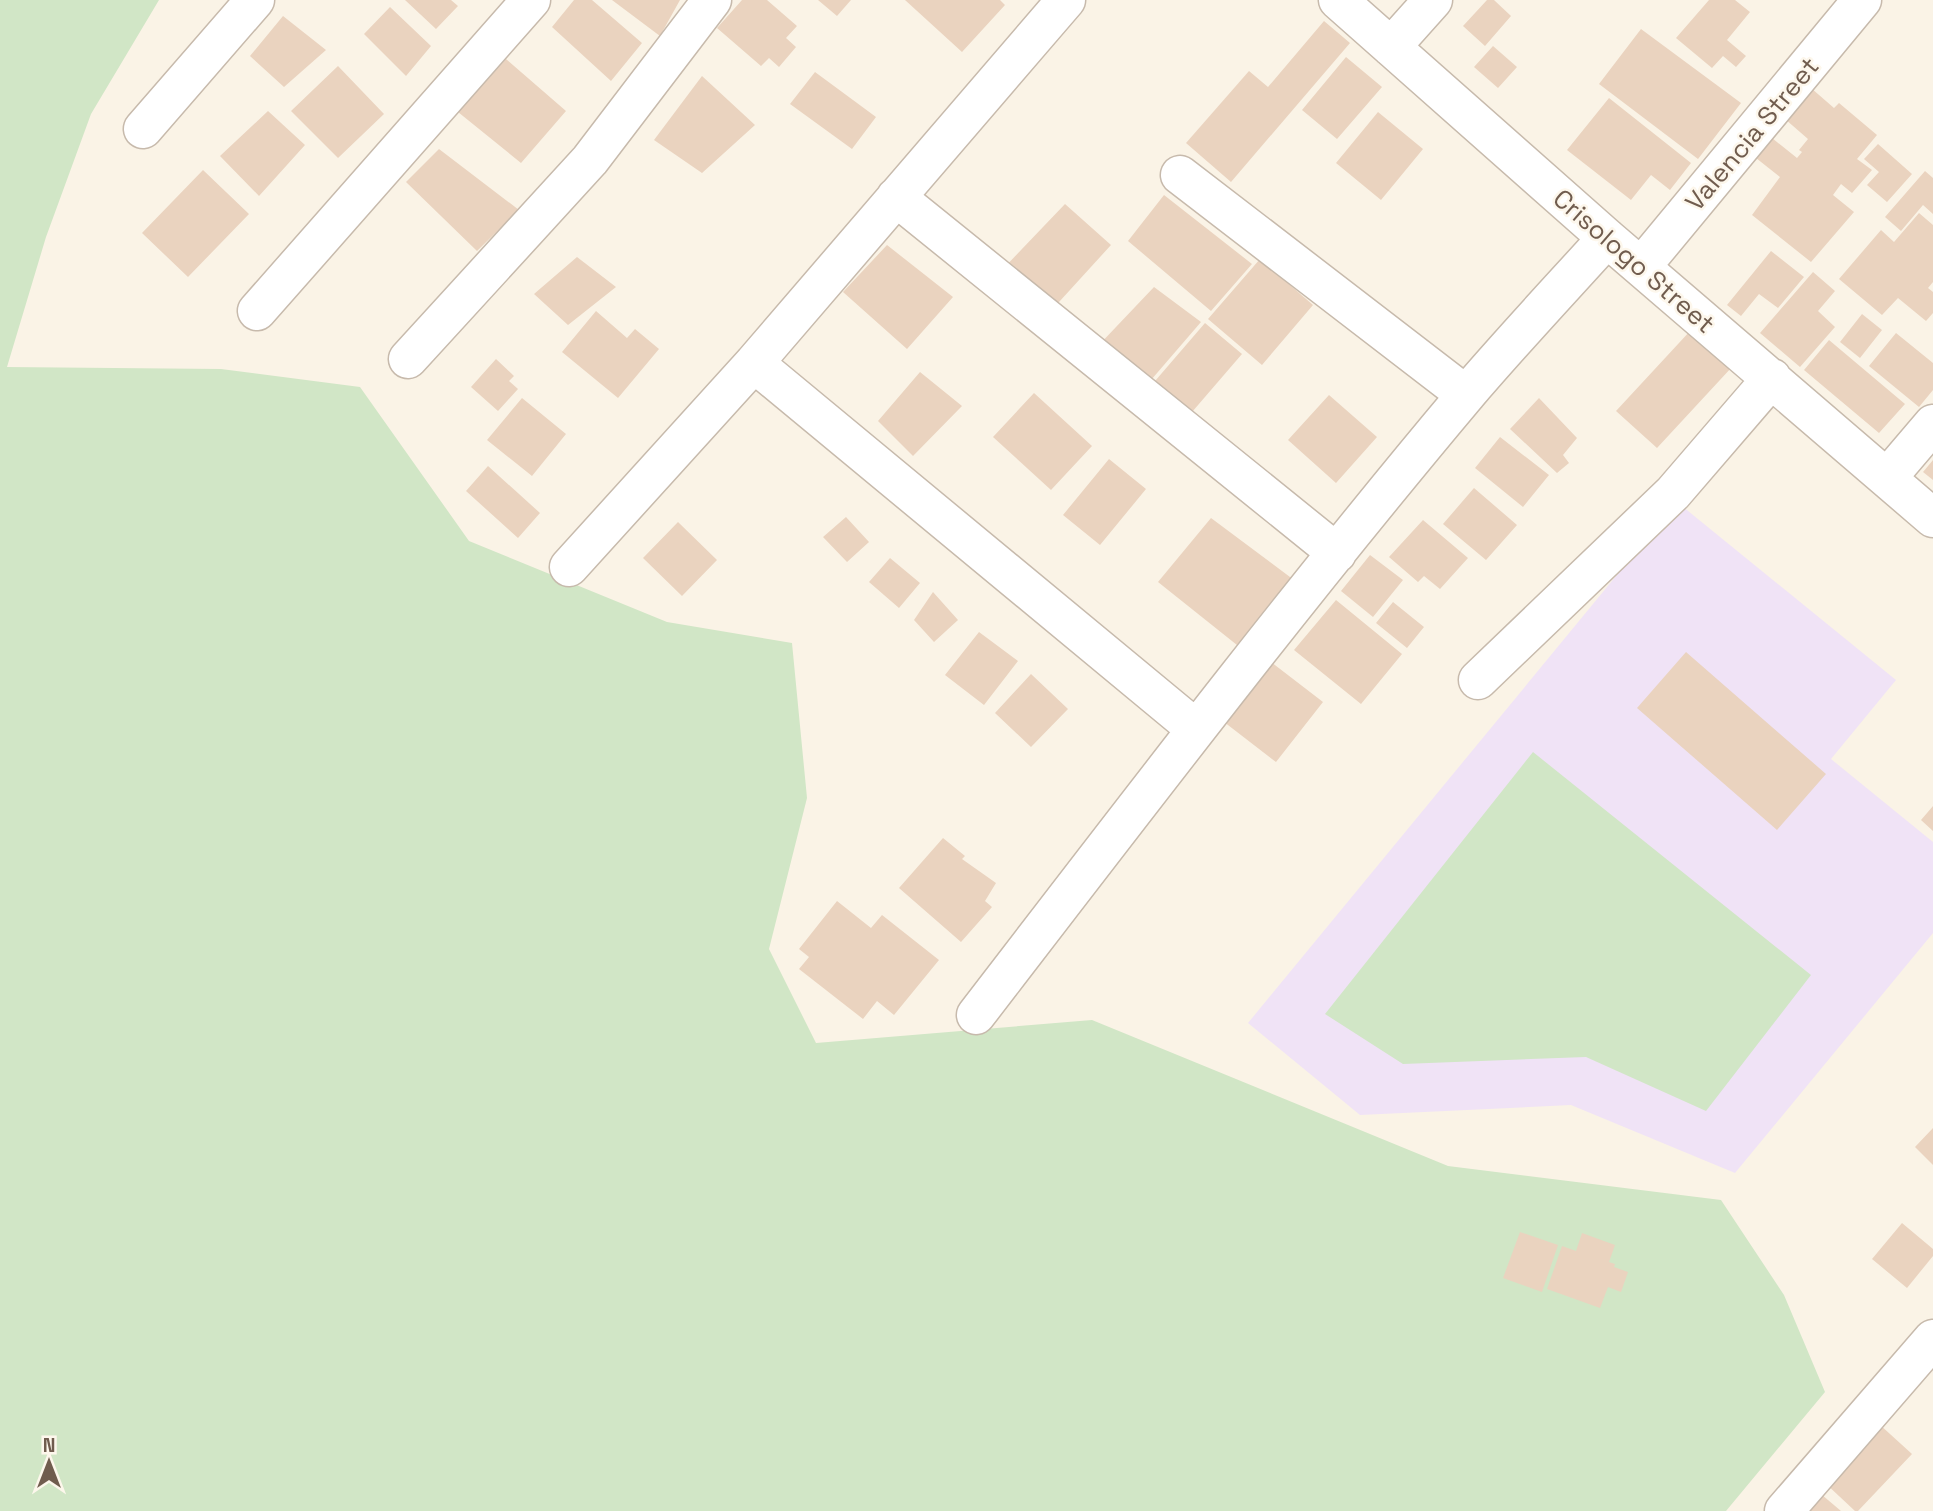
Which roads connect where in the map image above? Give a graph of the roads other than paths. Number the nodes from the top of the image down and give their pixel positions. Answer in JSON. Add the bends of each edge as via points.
{"nodes":[{"id":1,"x":255,"y":0,"type":"edge"},
{"id":2,"x":531,"y":0,"type":"edge"},
{"id":3,"x":712,"y":0,"type":"edge"},
{"id":4,"x":1066,"y":0,"type":"edge"},
{"id":5,"x":1338,"y":0,"type":"edge"},
{"id":6,"x":1433,"y":0,"type":"edge"},
{"id":7,"x":1862,"y":0,"type":"edge"},
{"id":8,"x":1391,"y":47,"type":"junction"},
{"id":9,"x":143,"y":129,"type":"dead end"},
{"id":10,"x":1180,"y":175,"type":"dead end"},
{"id":11,"x":896,"y":197,"type":"junction"},
{"id":12,"x":1606,"y":238,"type":"junction"},
{"id":13,"x":1642,"y":267,"type":"junction"},
{"id":14,"x":257,"y":311,"type":"dead end"},
{"id":15,"x":408,"y":359,"type":"dead end"},
{"id":16,"x":754,"y":363,"type":"junction"},
{"id":17,"x":1772,"y":379,"type":"junction"},
{"id":18,"x":1466,"y":395,"type":"junction"},
{"id":19,"x":1933,"y":424,"type":"edge"},
{"id":20,"x":1887,"y":478,"type":"junction"},
{"id":21,"x":1933,"y":519,"type":"edge"},
{"id":22,"x":1337,"y":554,"type":"junction"},
{"id":23,"x":569,"y":567,"type":"dead end"},
{"id":24,"x":1478,"y":680,"type":"dead end"},
{"id":25,"x":1196,"y":729,"type":"junction"},
{"id":26,"x":976,"y":1015,"type":"dead end"},
{"id":27,"x":1933,"y":1339,"type":"edge"},
{"id":28,"x":1784,"y":1511,"type":"edge"}],
"edges":[{"from":1,"to":9,"type":"street"},
{"from":2,"to":14,"type":"street"},
{"from":3,"to":15,"type":"street","via":[[590,160]]},
{"from":4,"to":11,"type":"street"},
{"from":5,"to":8,"type":"street","name":"Crisologo Street"},
{"from":6,"to":8,"type":"street"},
{"from":7,"to":13,"type":"street","name":"Valencia Street"},
{"from":8,"to":12,"type":"street","name":"Crisologo Street"},
{"from":10,"to":18,"type":"street"},
{"from":11,"to":16,"type":"street"},
{"from":11,"to":22,"type":"street"},
{"from":12,"to":13,"type":"street","name":"Crisologo Street"},
{"from":12,"to":18,"type":"street"},
{"from":13,"to":17,"type":"street","name":"Crisologo Street"},
{"from":16,"to":23,"type":"street"},
{"from":16,"to":25,"type":"street"},
{"from":17,"to":20,"type":"street","name":"Crisologo Street"},
{"from":17,"to":24,"type":"street","via":[[1673,493]]},
{"from":18,"to":22,"type":"street"},
{"from":19,"to":20,"type":"street"},
{"from":20,"to":21,"type":"street","name":"Crisologo Street"},
{"from":22,"to":25,"type":"street"},
{"from":25,"to":26,"type":"street"},
{"from":27,"to":28,"type":"street"}]}
